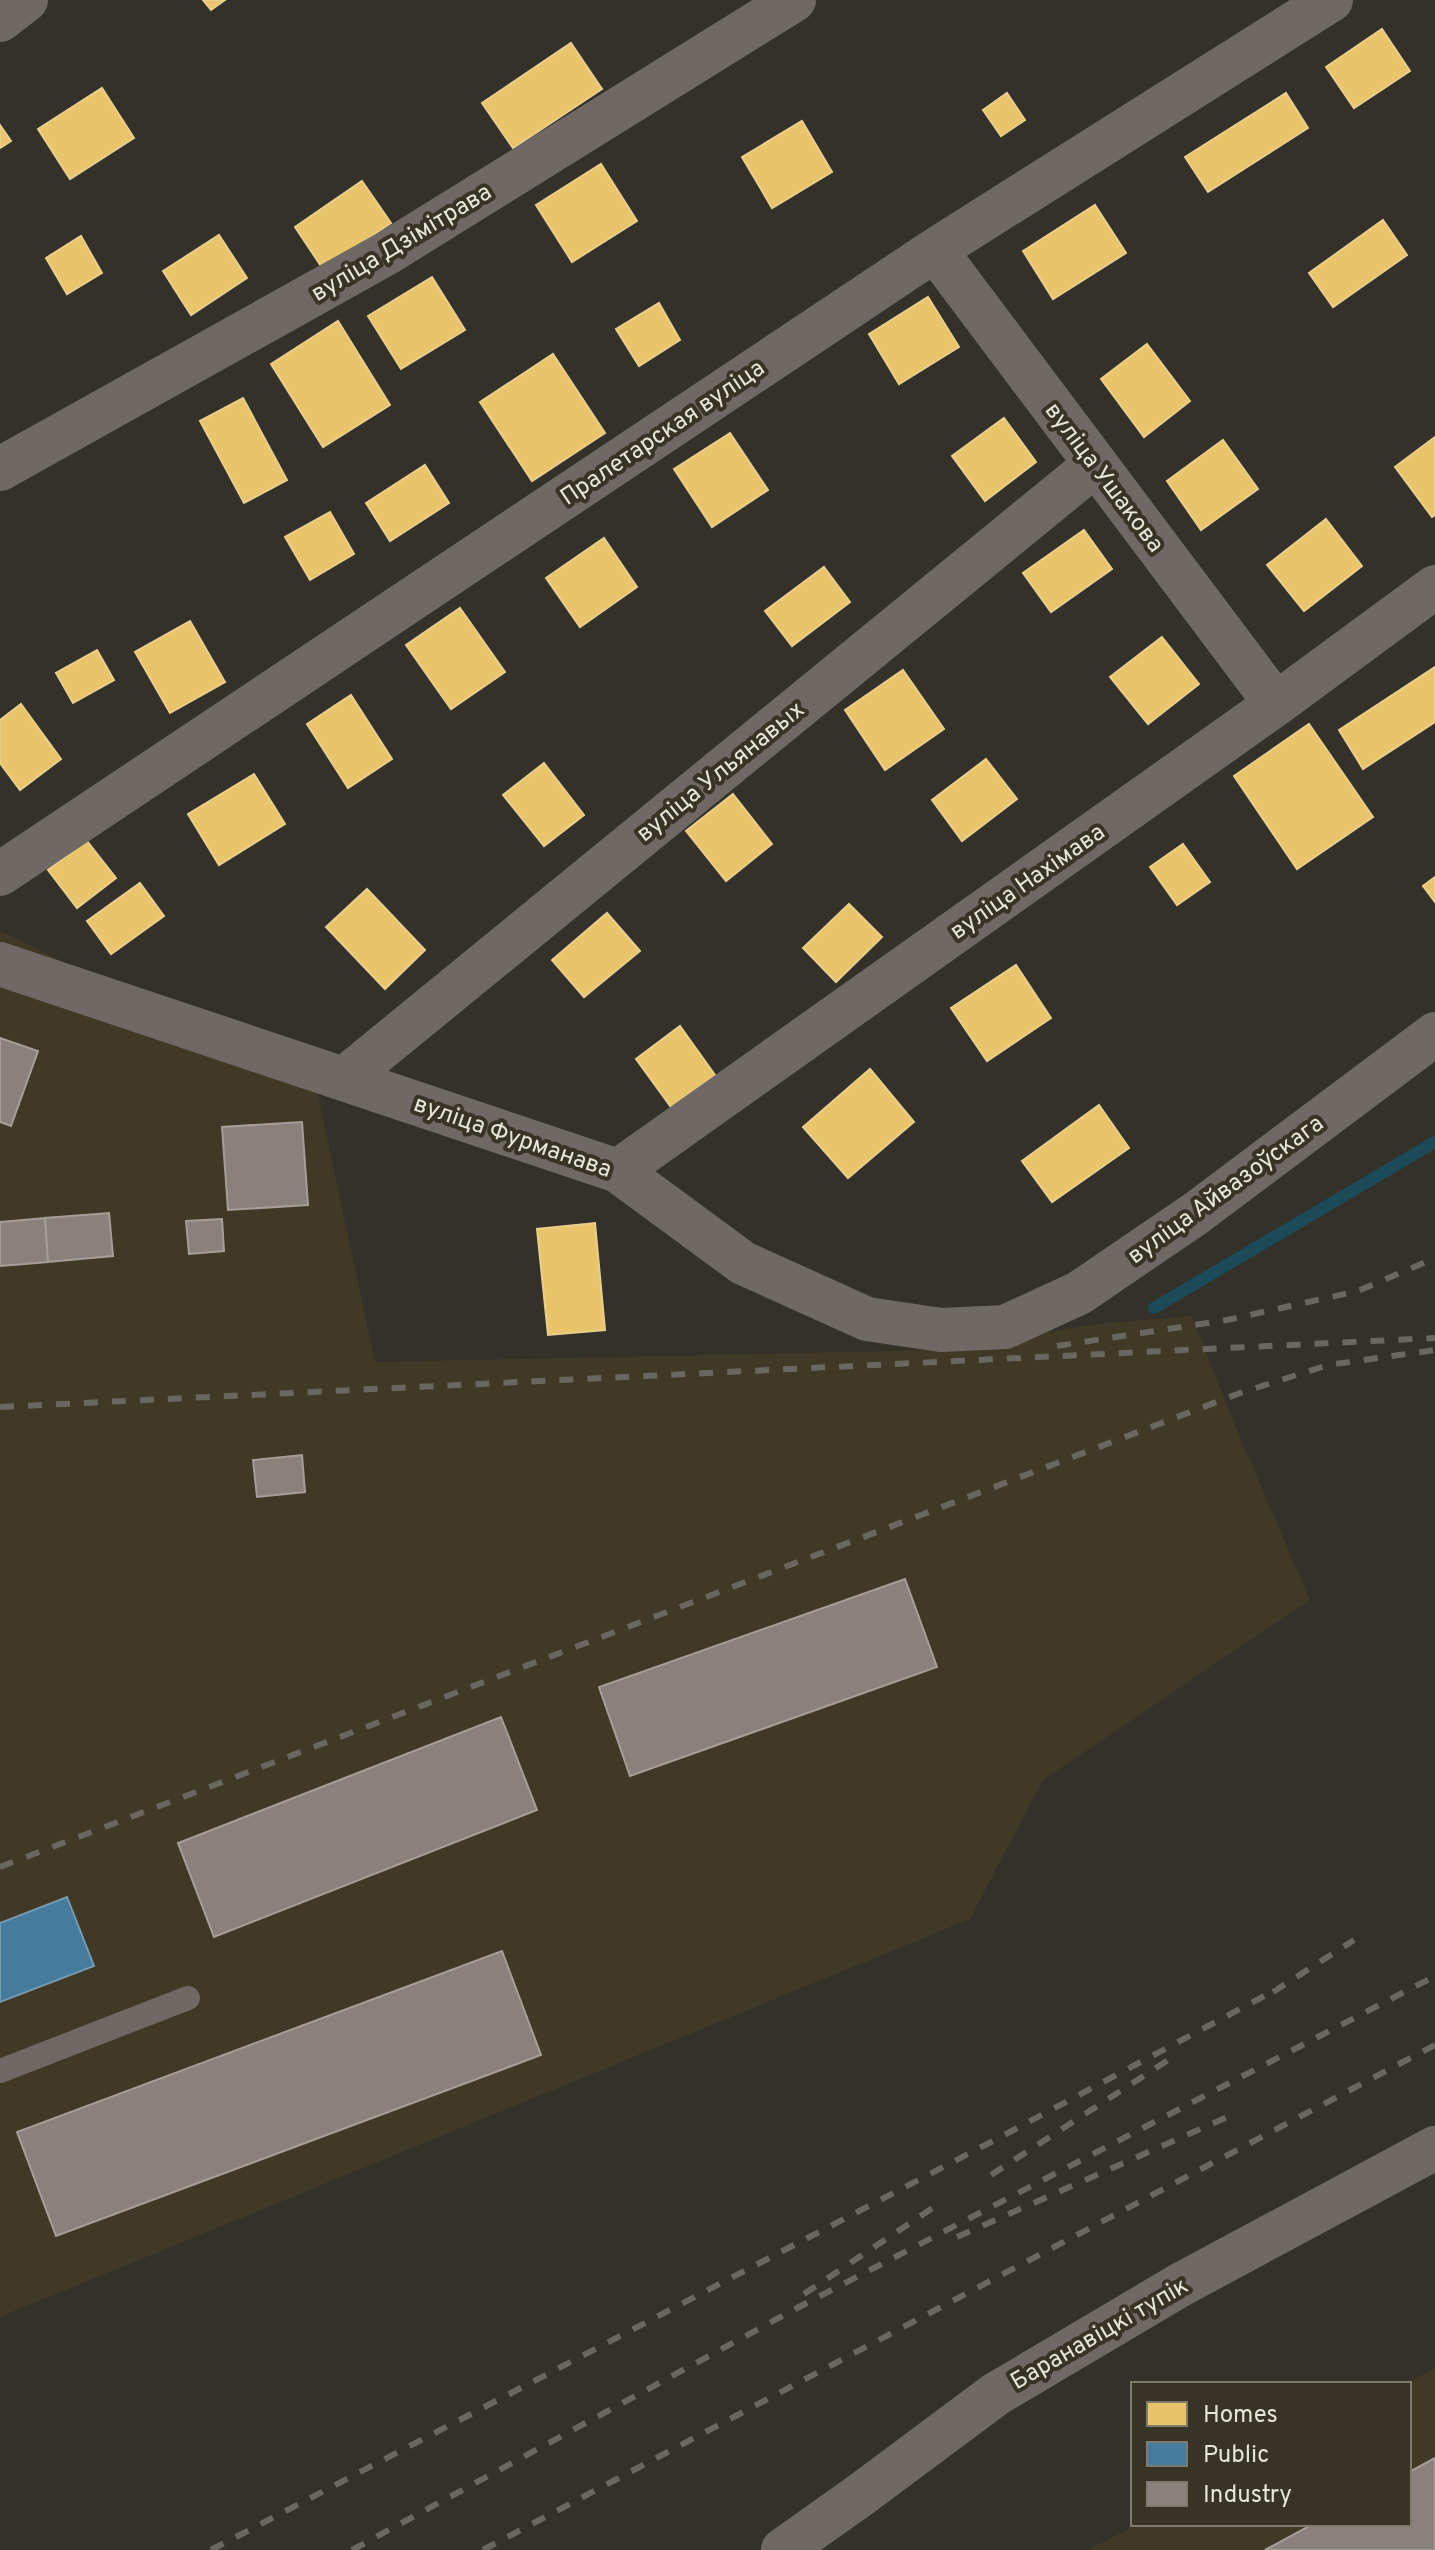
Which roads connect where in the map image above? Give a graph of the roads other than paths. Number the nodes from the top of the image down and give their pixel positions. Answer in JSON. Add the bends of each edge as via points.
{"nodes":[{"id":1,"x":26,"y":0,"type":"edge"},
{"id":2,"x":794,"y":0,"type":"edge"},
{"id":3,"x":1331,"y":0,"type":"edge"},
{"id":4,"x":0,"y":20,"type":"edge"},
{"id":5,"x":935,"y":250,"type":"junction"},
{"id":6,"x":1096,"y":464,"type":"junction"},
{"id":7,"x":0,"y":469,"type":"edge"},
{"id":8,"x":1435,"y":587,"type":"edge"},
{"id":9,"x":1276,"y":704,"type":"junction"},
{"id":10,"x":0,"y":874,"type":"edge"},
{"id":11,"x":0,"y":964,"type":"edge"},
{"id":12,"x":1435,"y":1034,"type":"edge"},
{"id":13,"x":345,"y":1078,"type":"junction"},
{"id":14,"x":618,"y":1171,"type":"junction"},
{"id":15,"x":1005,"y":1327,"type":"joint"},
{"id":16,"x":188,"y":1998,"type":"dead end"},
{"id":17,"x":0,"y":2071,"type":"edge"},
{"id":18,"x":1435,"y":2148,"type":"edge"},
{"id":19,"x":783,"y":2550,"type":"edge"}],
"edges":[{"from":1,"to":4,"type":"street"},
{"from":2,"to":7,"type":"street","name":"вуліца Дзімітрава","via":[[387,253]]},
{"from":3,"to":5,"type":"street","name":"Пралетарская вуліца"},
{"from":5,"to":6,"type":"street","name":"вуліца Ушакова"},
{"from":5,"to":10,"type":"street","name":"Пралетарская вуліца"},
{"from":6,"to":9,"type":"street","name":"вуліца Ушакова"},
{"from":6,"to":13,"type":"street","name":"вуліца Ульянавых"},
{"from":8,"to":9,"type":"street","name":"вуліца Нахімава"},
{"from":9,"to":14,"type":"street","name":"вуліца Нахімава"},
{"from":11,"to":13,"type":"street","name":"вуліца Фурманава"},
{"from":12,"to":15,"type":"street","name":"вуліца Айвазоўскага","via":[[1182,1223],[1079,1293]]},
{"from":13,"to":14,"type":"street","name":"вуліца Фурманава"},
{"from":14,"to":15,"type":"street","name":"вуліца Фурманава","via":[[743,1263],[867,1319],[941,1330]]},
{"from":16,"to":17,"type":"lane"},
{"from":18,"to":19,"type":"street","name":"Баранавіцкі тупік","via":[[1180,2285],[996,2394]]}]}
